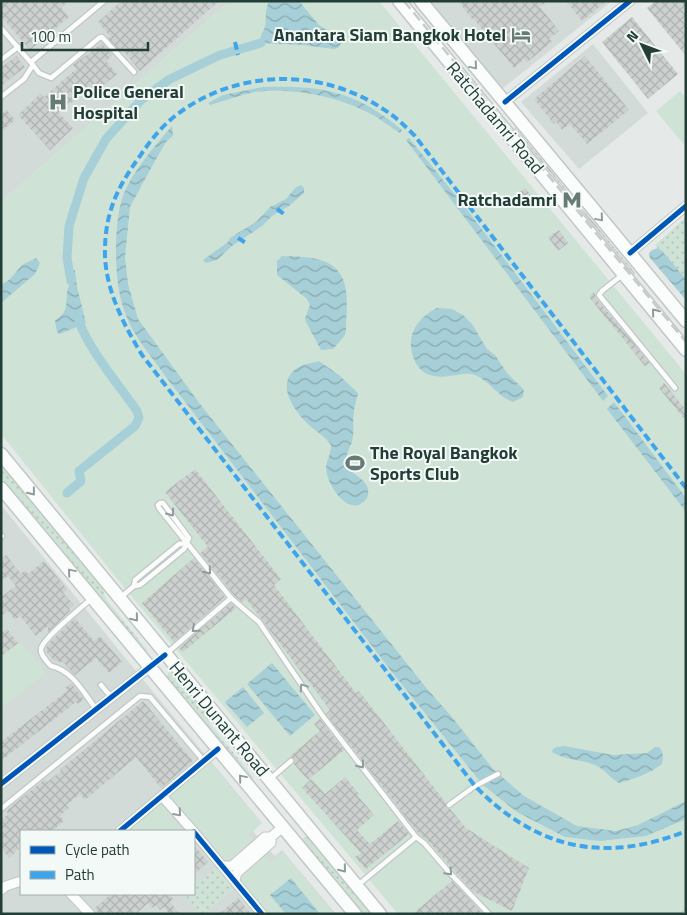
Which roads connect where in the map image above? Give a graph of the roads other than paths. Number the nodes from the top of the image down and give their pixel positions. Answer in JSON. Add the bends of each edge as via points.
{"nodes":[{"id":1,"x":104,"y":1,"type":"edge"},
{"id":2,"x":399,"y":1,"type":"edge"},
{"id":3,"x":421,"y":1,"type":"edge"},
{"id":4,"x":630,"y":1,"type":"edge"},
{"id":5,"x":1,"y":28,"type":"edge"},
{"id":6,"x":18,"y":48,"type":"junction"},
{"id":7,"x":1,"y":60,"type":"edge"},
{"id":8,"x":32,"y":64,"type":"junction"},
{"id":9,"x":134,"y":72,"type":"dead end"},
{"id":10,"x":1,"y":97,"type":"edge"},
{"id":11,"x":505,"y":102,"type":"junction"},
{"id":12,"x":491,"y":114,"type":"junction"},
{"id":13,"x":686,"y":206,"type":"edge"},
{"id":14,"x":630,"y":253,"type":"junction"},
{"id":15,"x":624,"y":274,"type":"junction"},
{"id":16,"x":686,"y":321,"type":"edge"},
{"id":17,"x":686,"y":350,"type":"edge"},
{"id":18,"x":675,"y":388,"type":"dead end"},
{"id":19,"x":1,"y":454,"type":"edge"},
{"id":20,"x":1,"y":488,"type":"edge"},
{"id":21,"x":186,"y":543,"type":"junction"},
{"id":22,"x":93,"y":598,"type":"junction"},
{"id":23,"x":119,"y":598,"type":"junction"},
{"id":24,"x":230,"y":598,"type":"junction"},
{"id":25,"x":165,"y":654,"type":"junction"},
{"id":26,"x":150,"y":667,"type":"junction"},
{"id":27,"x":101,"y":684,"type":"dead end"},
{"id":28,"x":111,"y":697,"type":"junction"},
{"id":29,"x":96,"y":709,"type":"junction"},
{"id":30,"x":218,"y":749,"type":"junction"},
{"id":31,"x":204,"y":760,"type":"junction"},
{"id":32,"x":292,"y":761,"type":"dead end"},
{"id":33,"x":498,"y":774,"type":"dead end"},
{"id":34,"x":268,"y":780,"type":"junction"},
{"id":35,"x":1,"y":784,"type":"edge"},
{"id":36,"x":162,"y":796,"type":"junction"},
{"id":37,"x":449,"y":805,"type":"dead end"},
{"id":38,"x":1,"y":809,"type":"edge"},
{"id":39,"x":297,"y":814,"type":"junction"},
{"id":40,"x":283,"y":827,"type":"junction"},
{"id":41,"x":121,"y":830,"type":"edge"},
{"id":42,"x":193,"y":830,"type":"edge"},
{"id":43,"x":195,"y":832,"type":"edge"},
{"id":44,"x":271,"y":837,"type":"junction"},
{"id":45,"x":416,"y":837,"type":"junction"},
{"id":46,"x":224,"y":866,"type":"junction"},
{"id":47,"x":235,"y":880,"type":"junction"},
{"id":48,"x":20,"y":881,"type":"edge"},
{"id":49,"x":357,"y":886,"type":"junction"},
{"id":50,"x":1,"y":890,"type":"edge"},
{"id":51,"x":72,"y":895,"type":"edge"},
{"id":52,"x":90,"y":914,"type":"edge"},
{"id":53,"x":262,"y":914,"type":"edge"},
{"id":54,"x":355,"y":914,"type":"edge"},
{"id":55,"x":380,"y":914,"type":"edge"},
{"id":56,"x":489,"y":914,"type":"edge"}],
"edges":[{"from":1,"to":8,"type":"lane"},
{"from":2,"to":12,"type":"main road","name":"Ratchadamri Road"},
{"from":3,"to":11,"type":"main road","name":"Ratchadamri Road","one_way":true},
{"from":4,"to":11,"type":"street"},
{"from":5,"to":6,"type":"lane"},
{"from":6,"to":7,"type":"lane"},
{"from":6,"to":8,"type":"lane"},
{"from":8,"to":9,"type":"lane","via":[[39,73],[51,78],[102,37]]},
{"from":8,"to":10,"type":"lane","via":[[24,78]]},
{"from":11,"to":12,"type":"main road"},
{"from":11,"to":14,"type":"main road","name":"Ratchadamri Road","one_way":true},
{"from":12,"to":15,"type":"main road","name":"Ratchadamri Road"},
{"from":13,"to":14,"type":"street"},
{"from":14,"to":16,"type":"main road","name":"Ratchadamri Road"},
{"from":17,"to":15,"type":"main road","name":"Ratchadamri Road","one_way":true},
{"from":15,"to":18,"type":"lane","via":[[599,295]]},
{"from":19,"to":23,"type":"main road","name":"Henri Dunant Road","one_way":true},
{"from":22,"to":20,"type":"main road","name":"Henri Dunant Road","one_way":true},
{"from":21,"to":21,"type":"lane","one_way":true,"via":[[159,508],[160,503],[189,538]]},
{"from":21,"to":23,"type":"lane","via":[[179,544],[135,580],[134,586]]},
{"from":21,"to":24,"type":"lane","one_way":true},
{"from":22,"to":26,"type":"main road","name":"Henri Dunant Road"},
{"from":22,"to":29,"type":"lane","via":[[46,639],[41,648],[51,666],[58,667],[72,678]]},
{"from":23,"to":25,"type":"main road","name":"Henri Dunant Road","one_way":true},
{"from":24,"to":25,"type":"lane","one_way":true},
{"from":24,"to":45,"type":"lane","via":[[259,622],[330,728]]},
{"from":25,"to":26,"type":"main road"},
{"from":25,"to":34,"type":"main road","name":"Henri Dunant Road"},
{"from":26,"to":28,"type":"street"},
{"from":26,"to":30,"type":"main road","name":"Henri Dunant Road"},
{"from":27,"to":28,"type":"lane"},
{"from":28,"to":29,"type":"street"},
{"from":29,"to":35,"type":"street"},
{"from":30,"to":31,"type":"street"},
{"from":40,"to":30,"type":"main road","name":"Henri Dunant Road","one_way":true},
{"from":31,"to":36,"type":"street"},
{"from":31,"to":38,"type":"lane","via":[[150,697],[140,696]]},
{"from":32,"to":34,"type":"lane"},
{"from":33,"to":37,"type":"lane"},
{"from":34,"to":39,"type":"main road","name":"Henri Dunant Road"},
{"from":36,"to":41,"type":"street"},
{"from":36,"to":42,"type":"street","one_way":true},
{"from":39,"to":40,"type":"main road"},
{"from":39,"to":49,"type":"main road","name":"Henri Dunant Road","one_way":true},
{"from":40,"to":44,"type":"street"},
{"from":40,"to":54,"type":"main road","name":"Henri Dunant Road"},
{"from":43,"to":46,"type":"street"},
{"from":44,"to":46,"type":"street","via":[[265,837],[232,866]]},
{"from":44,"to":47,"type":"street","via":[[271,843],[237,873]]},
{"from":45,"to":49,"type":"lane"},
{"from":45,"to":56,"type":"lane","one_way":true},
{"from":46,"to":47,"type":"street"},
{"from":47,"to":53,"type":"street"},
{"from":48,"to":50,"type":"street"},
{"from":49,"to":55,"type":"main road","name":"Henri Dunant Road"},
{"from":51,"to":52,"type":"street"}]}
